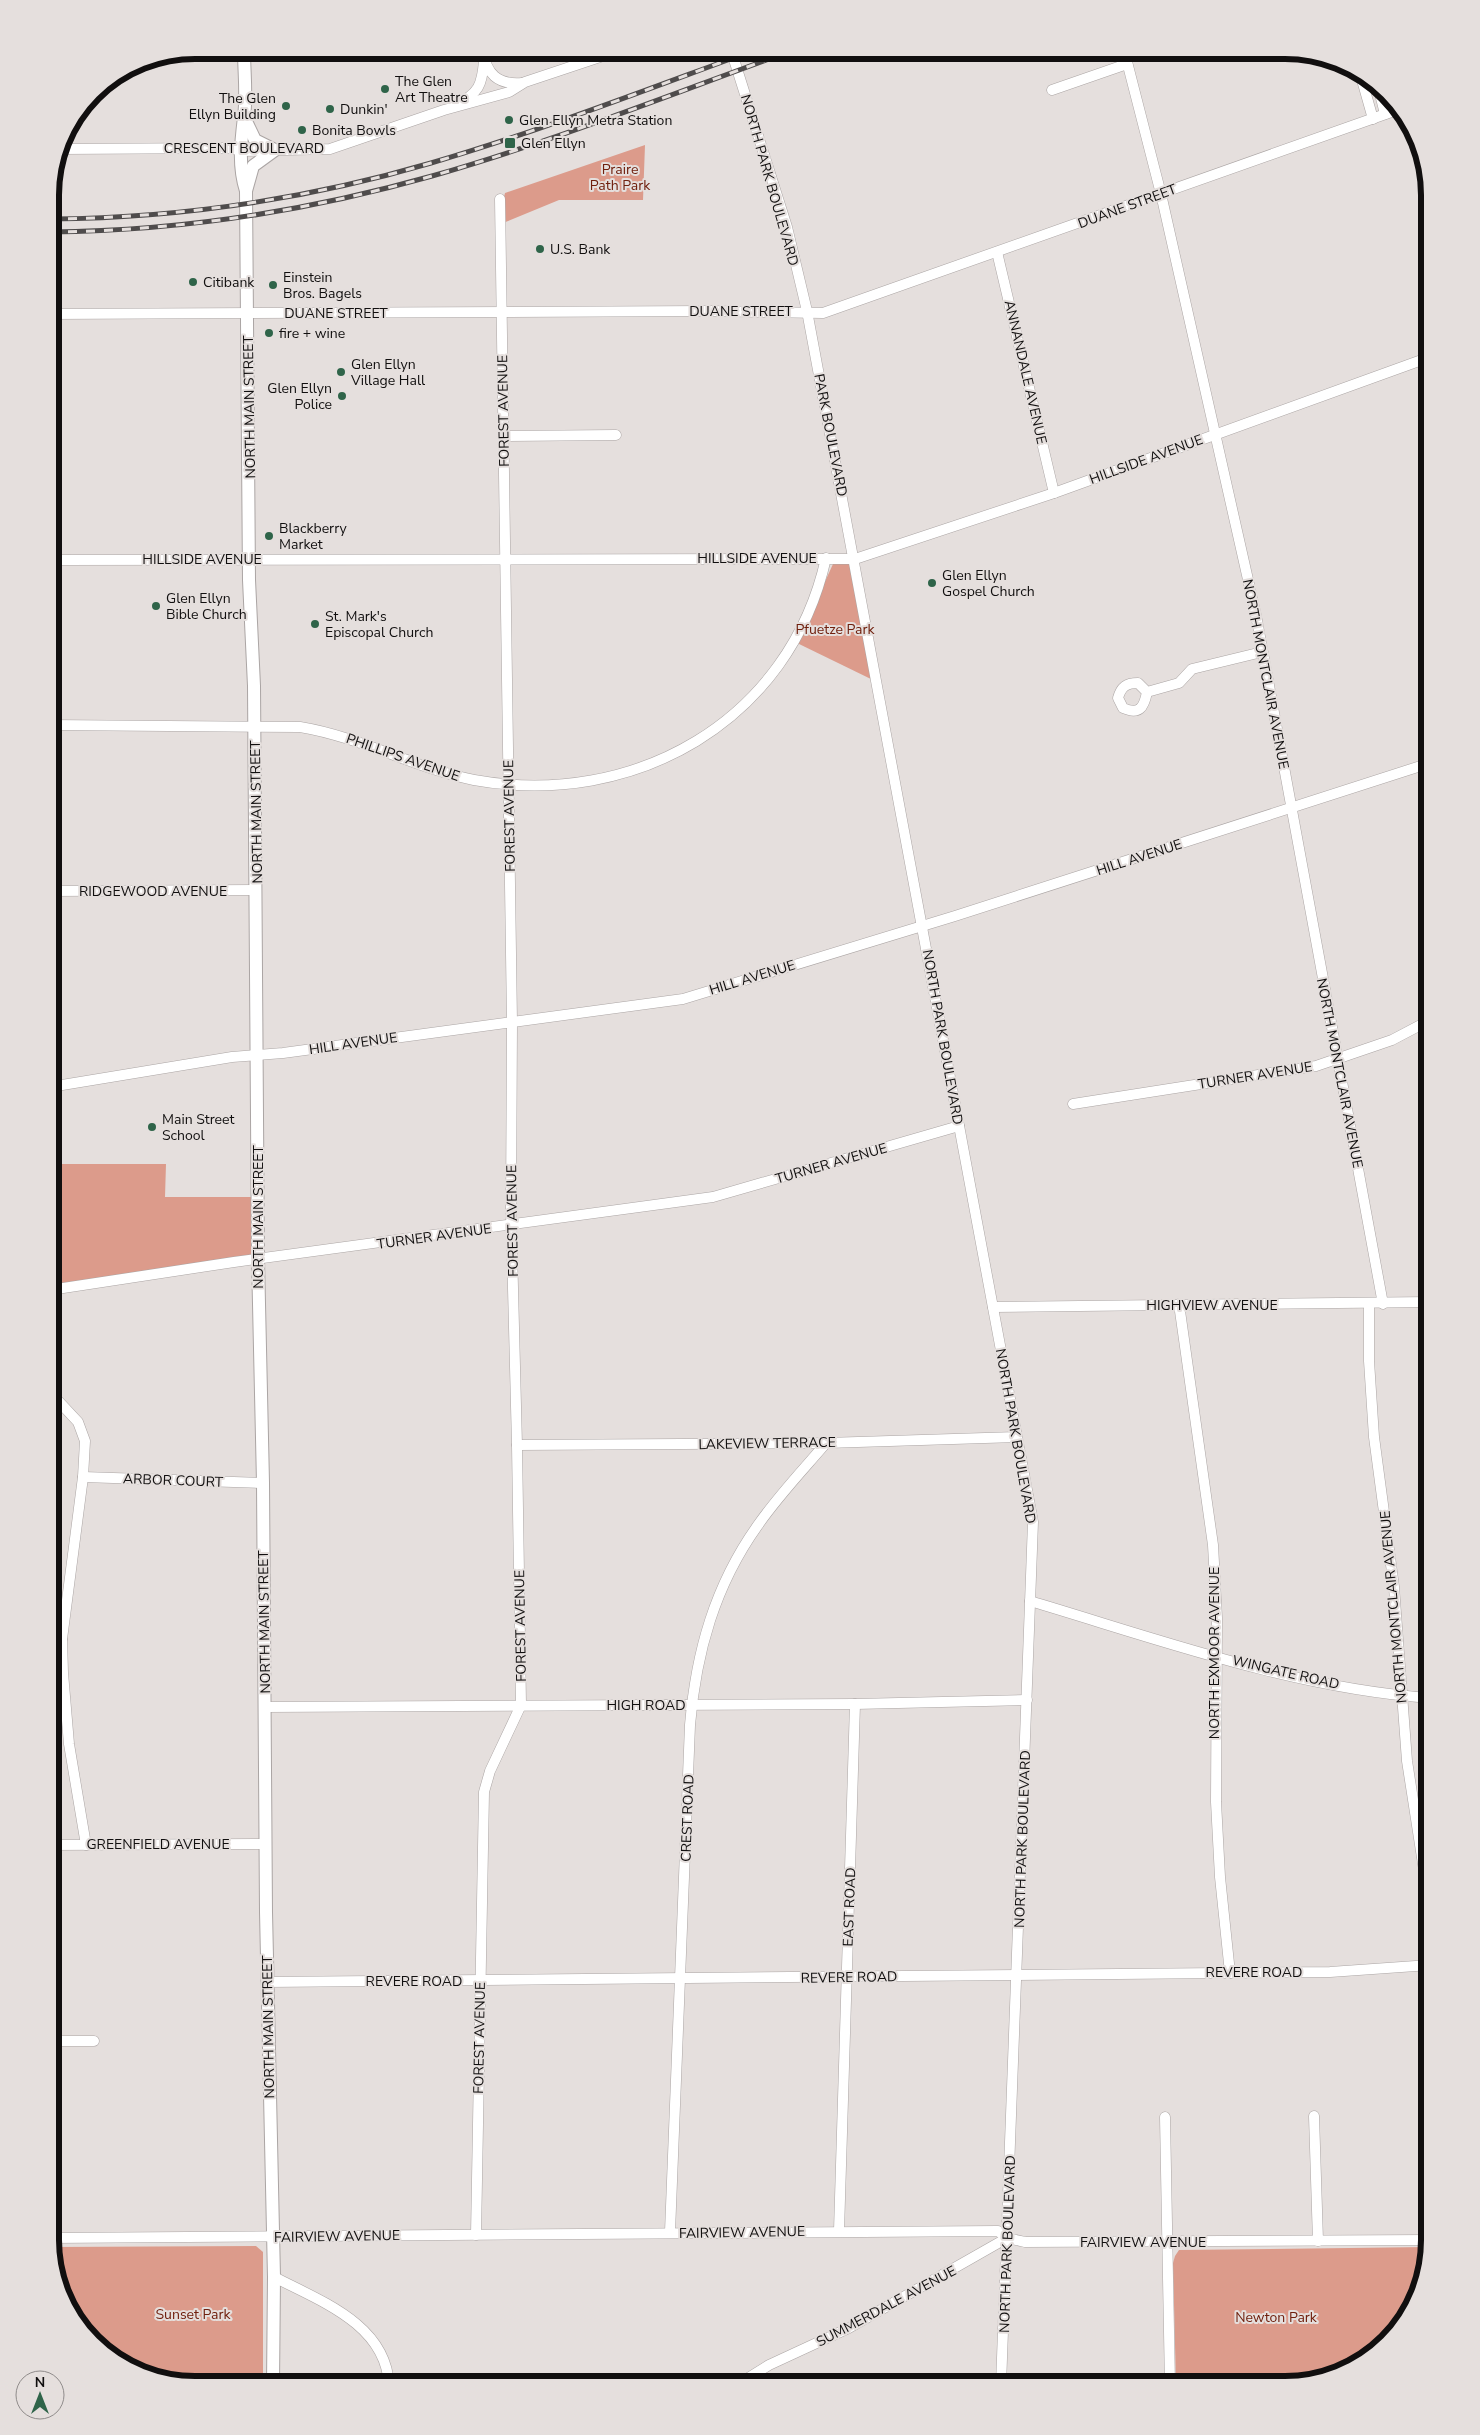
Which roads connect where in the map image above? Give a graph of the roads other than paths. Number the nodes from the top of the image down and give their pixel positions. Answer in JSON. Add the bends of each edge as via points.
{"nodes":[{"id":1,"x":244,"y":59,"type":"edge"},
{"id":2,"x":595,"y":59,"type":"edge"},
{"id":3,"x":734,"y":59,"type":"edge"},
{"id":4,"x":1126,"y":59,"type":"edge"},
{"id":5,"x":484,"y":61,"type":"joint"},
{"id":6,"x":1127,"y":64,"type":"junction"},
{"id":7,"x":525,"y":82,"type":"junction"},
{"id":8,"x":1363,"y":83,"type":"edge"},
{"id":9,"x":1052,"y":90,"type":"dead end"},
{"id":10,"x":1381,"y":99,"type":"edge"},
{"id":11,"x":444,"y":110,"type":"junction"},
{"id":12,"x":1392,"y":112,"type":"edge"},
{"id":13,"x":1385,"y":114,"type":"junction"},
{"id":14,"x":244,"y":117,"type":"junction"},
{"id":15,"x":1372,"y":119,"type":"junction"},
{"id":16,"x":67,"y":149,"type":"edge"},
{"id":17,"x":275,"y":150,"type":"junction"},
{"id":18,"x":241,"y":151,"type":"junction"},
{"id":19,"x":246,"y":191,"type":"junction"},
{"id":20,"x":1160,"y":194,"type":"junction"},
{"id":21,"x":500,"y":199,"type":"dead end"},
{"id":22,"x":998,"y":252,"type":"junction"},
{"id":23,"x":807,"y":312,"type":"junction"},
{"id":24,"x":247,"y":313,"type":"junction"},
{"id":25,"x":501,"y":313,"type":"junction"},
{"id":26,"x":59,"y":314,"type":"edge"},
{"id":27,"x":1421,"y":360,"type":"edge"},
{"id":28,"x":1216,"y":434,"type":"junction"},
{"id":29,"x":616,"y":435,"type":"dead end"},
{"id":30,"x":503,"y":436,"type":"junction"},
{"id":31,"x":1054,"y":492,"type":"junction"},
{"id":32,"x":505,"y":558,"type":"junction"},
{"id":33,"x":826,"y":558,"type":"junction"},
{"id":34,"x":250,"y":559,"type":"junction"},
{"id":35,"x":855,"y":559,"type":"junction"},
{"id":36,"x":59,"y":560,"type":"edge"},
{"id":37,"x":1262,"y":652,"type":"junction"},
{"id":38,"x":1147,"y":692,"type":"dead end"},
{"id":39,"x":59,"y":725,"type":"edge"},
{"id":40,"x":255,"y":725,"type":"junction"},
{"id":41,"x":1421,"y":766,"type":"edge"},
{"id":42,"x":508,"y":785,"type":"junction"},
{"id":43,"x":1291,"y":808,"type":"junction"},
{"id":44,"x":256,"y":890,"type":"junction"},
{"id":45,"x":59,"y":891,"type":"edge"},
{"id":46,"x":922,"y":924,"type":"junction"},
{"id":47,"x":512,"y":1022,"type":"junction"},
{"id":48,"x":1421,"y":1025,"type":"edge"},
{"id":49,"x":258,"y":1055,"type":"junction"},
{"id":50,"x":1337,"y":1059,"type":"junction"},
{"id":51,"x":59,"y":1086,"type":"edge"},
{"id":52,"x":1073,"y":1104,"type":"dead end"},
{"id":53,"x":959,"y":1126,"type":"junction"},
{"id":54,"x":511,"y":1224,"type":"junction"},
{"id":55,"x":258,"y":1259,"type":"junction"},
{"id":56,"x":59,"y":1289,"type":"edge"},
{"id":57,"x":1421,"y":1302,"type":"edge"},
{"id":58,"x":1178,"y":1304,"type":"junction"},
{"id":59,"x":1369,"y":1304,"type":"junction"},
{"id":60,"x":1383,"y":1304,"type":"junction"},
{"id":61,"x":993,"y":1307,"type":"junction"},
{"id":62,"x":59,"y":1402,"type":"edge"},
{"id":63,"x":1017,"y":1437,"type":"junction"},
{"id":64,"x":826,"y":1443,"type":"junction"},
{"id":65,"x":517,"y":1445,"type":"junction"},
{"id":66,"x":83,"y":1476,"type":"junction"},
{"id":67,"x":263,"y":1483,"type":"junction"},
{"id":68,"x":1030,"y":1601,"type":"junction"},
{"id":69,"x":62,"y":1638,"type":"junction"},
{"id":70,"x":59,"y":1640,"type":"edge"},
{"id":71,"x":1216,"y":1656,"type":"junction"},
{"id":72,"x":1402,"y":1696,"type":"junction"},
{"id":73,"x":1421,"y":1697,"type":"edge"},
{"id":74,"x":1027,"y":1700,"type":"junction"},
{"id":75,"x":692,"y":1704,"type":"junction"},
{"id":76,"x":856,"y":1704,"type":"junction"},
{"id":77,"x":521,"y":1705,"type":"junction"},
{"id":78,"x":265,"y":1707,"type":"junction"},
{"id":79,"x":266,"y":1844,"type":"junction"},
{"id":80,"x":59,"y":1845,"type":"edge"},
{"id":81,"x":86,"y":1845,"type":"junction"},
{"id":82,"x":1421,"y":1859,"type":"edge"},
{"id":83,"x":1421,"y":1966,"type":"edge"},
{"id":84,"x":1230,"y":1972,"type":"junction"},
{"id":85,"x":1017,"y":1974,"type":"junction"},
{"id":86,"x":847,"y":1978,"type":"junction"},
{"id":87,"x":680,"y":1979,"type":"junction"},
{"id":88,"x":480,"y":1981,"type":"junction"},
{"id":89,"x":267,"y":1982,"type":"junction"},
{"id":90,"x":59,"y":2041,"type":"edge"},
{"id":91,"x":94,"y":2041,"type":"dead end"},
{"id":92,"x":1314,"y":2116,"type":"dead end"},
{"id":93,"x":1165,"y":2117,"type":"dead end"},
{"id":94,"x":839,"y":2231,"type":"junction"},
{"id":95,"x":670,"y":2232,"type":"junction"},
{"id":96,"x":476,"y":2234,"type":"junction"},
{"id":97,"x":272,"y":2237,"type":"junction"},
{"id":98,"x":59,"y":2238,"type":"edge"},
{"id":99,"x":1007,"y":2238,"type":"junction"},
{"id":100,"x":1421,"y":2240,"type":"edge"},
{"id":101,"x":1318,"y":2241,"type":"junction"},
{"id":102,"x":1168,"y":2242,"type":"junction"},
{"id":103,"x":274,"y":2277,"type":"junction"},
{"id":104,"x":274,"y":2376,"type":"edge"},
{"id":105,"x":387,"y":2376,"type":"edge"},
{"id":106,"x":751,"y":2376,"type":"edge"},
{"id":107,"x":1001,"y":2376,"type":"edge"},
{"id":108,"x":1170,"y":2376,"type":"edge"}],
"edges":[{"from":1,"to":14,"type":"street","name":"NORTH MAIN STREET"},
{"from":2,"to":7,"type":"street","name":"CRESCENT BOULEVARD"},
{"from":3,"to":23,"type":"street","name":"NORTH PARK BOULEVARD","via":[[786,227]]},
{"from":4,"to":6,"type":"street","name":"NORTH MONTCLAIR AVENUE"},
{"from":5,"to":7,"type":"street","via":[[499,82]]},
{"from":5,"to":11,"type":"street","via":[[478,89]]},
{"from":6,"to":9,"type":"street"},
{"from":6,"to":20,"type":"street","name":"NORTH MONTCLAIR AVENUE"},
{"from":7,"to":11,"type":"street","name":"CRESCENT BOULEVARD","via":[[508,92]]},
{"from":8,"to":15,"type":"street"},
{"from":10,"to":13,"type":"street"},
{"from":11,"to":17,"type":"street","name":"CRESCENT BOULEVARD","via":[[330,148]]},
{"from":12,"to":13,"type":"street","name":"DUANE STREET"},
{"from":13,"to":15,"type":"street","name":"DUANE STREET"},
{"from":14,"to":17,"type":"street","via":[[255,140]]},
{"from":14,"to":18,"type":"street","name":"NORTH MAIN STREET"},
{"from":15,"to":20,"type":"street","name":"DUANE STREET"},
{"from":16,"to":18,"type":"street","name":"CRESCENT BOULEVARD","via":[[230,148]]},
{"from":17,"to":18,"type":"street","name":"CRESCENT BOULEVARD"},
{"from":17,"to":19,"type":"street","via":[[253,166]]},
{"from":18,"to":19,"type":"street","name":"NORTH MAIN STREET"},
{"from":19,"to":24,"type":"street","name":"NORTH MAIN STREET"},
{"from":20,"to":22,"type":"street","name":"DUANE STREET"},
{"from":20,"to":28,"type":"street","name":"NORTH MONTCLAIR AVENUE"},
{"from":21,"to":25,"type":"street","name":"FOREST AVENUE"},
{"from":22,"to":23,"type":"street","name":"DUANE STREET","via":[[823,313]]},
{"from":22,"to":31,"type":"street","name":"ANNANDALE AVENUE"},
{"from":23,"to":25,"type":"street","name":"DUANE STREET"},
{"from":23,"to":35,"type":"street","name":"PARK BOULEVARD"},
{"from":24,"to":25,"type":"street","name":"DUANE STREET"},
{"from":24,"to":26,"type":"street","name":"DUANE STREET"},
{"from":24,"to":34,"type":"street","name":"NORTH MAIN STREET"},
{"from":25,"to":30,"type":"street","name":"FOREST AVENUE"},
{"from":27,"to":28,"type":"street","name":"HILLSIDE AVENUE"},
{"from":28,"to":31,"type":"street","name":"HILLSIDE AVENUE"},
{"from":28,"to":37,"type":"street","name":"NORTH MONTCLAIR AVENUE"},
{"from":29,"to":30,"type":"street"},
{"from":30,"to":32,"type":"street","name":"FOREST AVENUE"},
{"from":31,"to":35,"type":"street","name":"HILLSIDE AVENUE"},
{"from":32,"to":33,"type":"street","name":"HILLSIDE AVENUE"},
{"from":32,"to":34,"type":"street","name":"HILLSIDE AVENUE"},
{"from":32,"to":42,"type":"street","name":"FOREST AVENUE"},
{"from":33,"to":35,"type":"street","name":"HILLSIDE AVENUE"},
{"from":33,"to":42,"type":"street","name":"PHILLIPS AVENUE","via":[[819,590],[783,660],[747,704],[713,731],[662,760],[612,777],[562,784]]},
{"from":34,"to":36,"type":"street","name":"HILLSIDE AVENUE"},
{"from":34,"to":40,"type":"street","name":"NORTH MAIN STREET"},
{"from":35,"to":46,"type":"street","name":"NORTH PARK BOULEVARD"},
{"from":37,"to":38,"type":"street","via":[[1192,669],[1179,683]]},
{"from":37,"to":43,"type":"street","name":"NORTH MONTCLAIR AVENUE"},
{"from":39,"to":40,"type":"street","name":"PHILLIPS AVENUE"},
{"from":40,"to":42,"type":"street","name":"PHILLIPS AVENUE","via":[[323,731],[438,772]]},
{"from":40,"to":44,"type":"street","name":"NORTH MAIN STREET"},
{"from":41,"to":43,"type":"street","name":"HILL AVENUE"},
{"from":42,"to":47,"type":"street","name":"FOREST AVENUE"},
{"from":43,"to":46,"type":"street","name":"HILL AVENUE"},
{"from":43,"to":50,"type":"street","name":"NORTH MONTCLAIR AVENUE"},
{"from":44,"to":45,"type":"street","name":"RIDGEWOOD AVENUE"},
{"from":44,"to":49,"type":"street","name":"NORTH MAIN STREET"},
{"from":46,"to":47,"type":"street","name":"HILL AVENUE","via":[[682,999]]},
{"from":46,"to":53,"type":"street","name":"NORTH PARK BOULEVARD"},
{"from":47,"to":49,"type":"street","name":"HILL AVENUE"},
{"from":47,"to":54,"type":"street","name":"FOREST AVENUE"},
{"from":48,"to":50,"type":"street","name":"TURNER AVENUE","via":[[1392,1040]]},
{"from":49,"to":51,"type":"street","name":"HILL AVENUE"},
{"from":49,"to":55,"type":"street","name":"NORTH MAIN STREET"},
{"from":50,"to":52,"type":"street","name":"TURNER AVENUE","via":[[1316,1066]]},
{"from":50,"to":60,"type":"street","name":"NORTH MONTCLAIR AVENUE"},
{"from":53,"to":54,"type":"street","name":"TURNER AVENUE","via":[[713,1197]]},
{"from":53,"to":61,"type":"street","name":"NORTH PARK BOULEVARD"},
{"from":54,"to":55,"type":"street","name":"TURNER AVENUE"},
{"from":54,"to":65,"type":"street","name":"FOREST AVENUE"},
{"from":55,"to":56,"type":"street","name":"TURNER AVENUE"},
{"from":55,"to":67,"type":"street","name":"NORTH MAIN STREET"},
{"from":57,"to":60,"type":"street","name":"HIGHVIEW AVENUE"},
{"from":58,"to":59,"type":"street","name":"HIGHVIEW AVENUE"},
{"from":58,"to":61,"type":"street","name":"HIGHVIEW AVENUE"},
{"from":58,"to":71,"type":"street","name":"NORTH EXMOOR AVENUE","via":[[1214,1545]]},
{"from":59,"to":60,"type":"street","name":"HIGHVIEW AVENUE"},
{"from":59,"to":72,"type":"street","name":"NORTH MONTCLAIR AVENUE","via":[[1372,1409],[1394,1587]]},
{"from":61,"to":63,"type":"street","name":"NORTH PARK BOULEVARD"},
{"from":62,"to":66,"type":"street","via":[[78,1422],[85,1441]]},
{"from":63,"to":64,"type":"street","name":"LAKEVIEW TERRACE"},
{"from":63,"to":68,"type":"street","name":"NORTH PARK BOULEVARD","via":[[1032,1522]]},
{"from":64,"to":65,"type":"street","name":"LAKEVIEW TERRACE"},
{"from":64,"to":75,"type":"street","name":"CREST ROAD","via":[[758,1525],[726,1579],[705,1634]]},
{"from":65,"to":77,"type":"street","name":"FOREST AVENUE"},
{"from":66,"to":67,"type":"street","name":"ARBOR COURT"},
{"from":66,"to":69,"type":"street"},
{"from":67,"to":78,"type":"street","name":"NORTH MAIN STREET"},
{"from":68,"to":71,"type":"street","name":"WINGATE ROAD"},
{"from":68,"to":74,"type":"street","name":"NORTH PARK BOULEVARD"},
{"from":69,"to":70,"type":"street"},
{"from":69,"to":81,"type":"street","via":[[69,1744]]},
{"from":71,"to":72,"type":"street","name":"WINGATE ROAD","via":[[1309,1679]]},
{"from":71,"to":84,"type":"street","name":"NORTH EXMOOR AVENUE","via":[[1216,1802]]},
{"from":72,"to":73,"type":"street","name":"WINGATE ROAD"},
{"from":72,"to":82,"type":"street","name":"NORTH MONTCLAIR AVENUE"},
{"from":74,"to":76,"type":"street","name":"HIGH ROAD"},
{"from":74,"to":85,"type":"street","name":"NORTH PARK BOULEVARD"},
{"from":75,"to":76,"type":"street","name":"HIGH ROAD"},
{"from":75,"to":77,"type":"street","name":"HIGH ROAD"},
{"from":75,"to":87,"type":"street","name":"CREST ROAD"},
{"from":76,"to":86,"type":"street","name":"EAST ROAD"},
{"from":77,"to":78,"type":"street","name":"HIGH ROAD"},
{"from":77,"to":88,"type":"street","name":"FOREST AVENUE","via":[[490,1771],[484,1792]]},
{"from":78,"to":79,"type":"street","name":"NORTH MAIN STREET"},
{"from":79,"to":81,"type":"street","name":"GREENFIELD AVENUE"},
{"from":79,"to":89,"type":"street","name":"NORTH MAIN STREET"},
{"from":80,"to":81,"type":"street","name":"GREENFIELD AVENUE"},
{"from":83,"to":84,"type":"street","name":"REVERE ROAD","via":[[1330,1972]]},
{"from":84,"to":85,"type":"street","name":"REVERE ROAD"},
{"from":85,"to":86,"type":"street","name":"REVERE ROAD"},
{"from":85,"to":99,"type":"street","name":"NORTH PARK BOULEVARD"},
{"from":86,"to":87,"type":"street","name":"REVERE ROAD"},
{"from":86,"to":94,"type":"street","name":"EAST ROAD"},
{"from":87,"to":88,"type":"street","name":"REVERE ROAD"},
{"from":87,"to":95,"type":"street","name":"CREST ROAD"},
{"from":88,"to":89,"type":"street","name":"REVERE ROAD"},
{"from":88,"to":96,"type":"street","name":"FOREST AVENUE"},
{"from":89,"to":97,"type":"street","name":"NORTH MAIN STREET"},
{"from":90,"to":91,"type":"street"},
{"from":92,"to":101,"type":"street"},
{"from":93,"to":102,"type":"street"},
{"from":94,"to":95,"type":"street","name":"FAIRVIEW AVENUE"},
{"from":94,"to":99,"type":"street","name":"FAIRVIEW AVENUE","via":[[998,2230]]},
{"from":95,"to":96,"type":"street","name":"FAIRVIEW AVENUE"},
{"from":96,"to":97,"type":"street","name":"FAIRVIEW AVENUE"},
{"from":97,"to":98,"type":"street","name":"FAIRVIEW AVENUE"},
{"from":97,"to":103,"type":"street","name":"NORTH MAIN STREET"},
{"from":99,"to":102,"type":"street","name":"FAIRVIEW AVENUE","via":[[1025,2242]]},
{"from":99,"to":106,"type":"street","name":"SUMMERDALE AVENUE","via":[[850,2328]]},
{"from":99,"to":107,"type":"street","name":"NORTH PARK BOULEVARD"},
{"from":100,"to":101,"type":"street","name":"FAIRVIEW AVENUE"},
{"from":101,"to":102,"type":"street","name":"FAIRVIEW AVENUE"},
{"from":102,"to":108,"type":"street"},
{"from":103,"to":104,"type":"street","name":"NORTH MAIN STREET"},
{"from":103,"to":105,"type":"street","via":[[335,2310],[370,2335],[383,2358]]}]}
